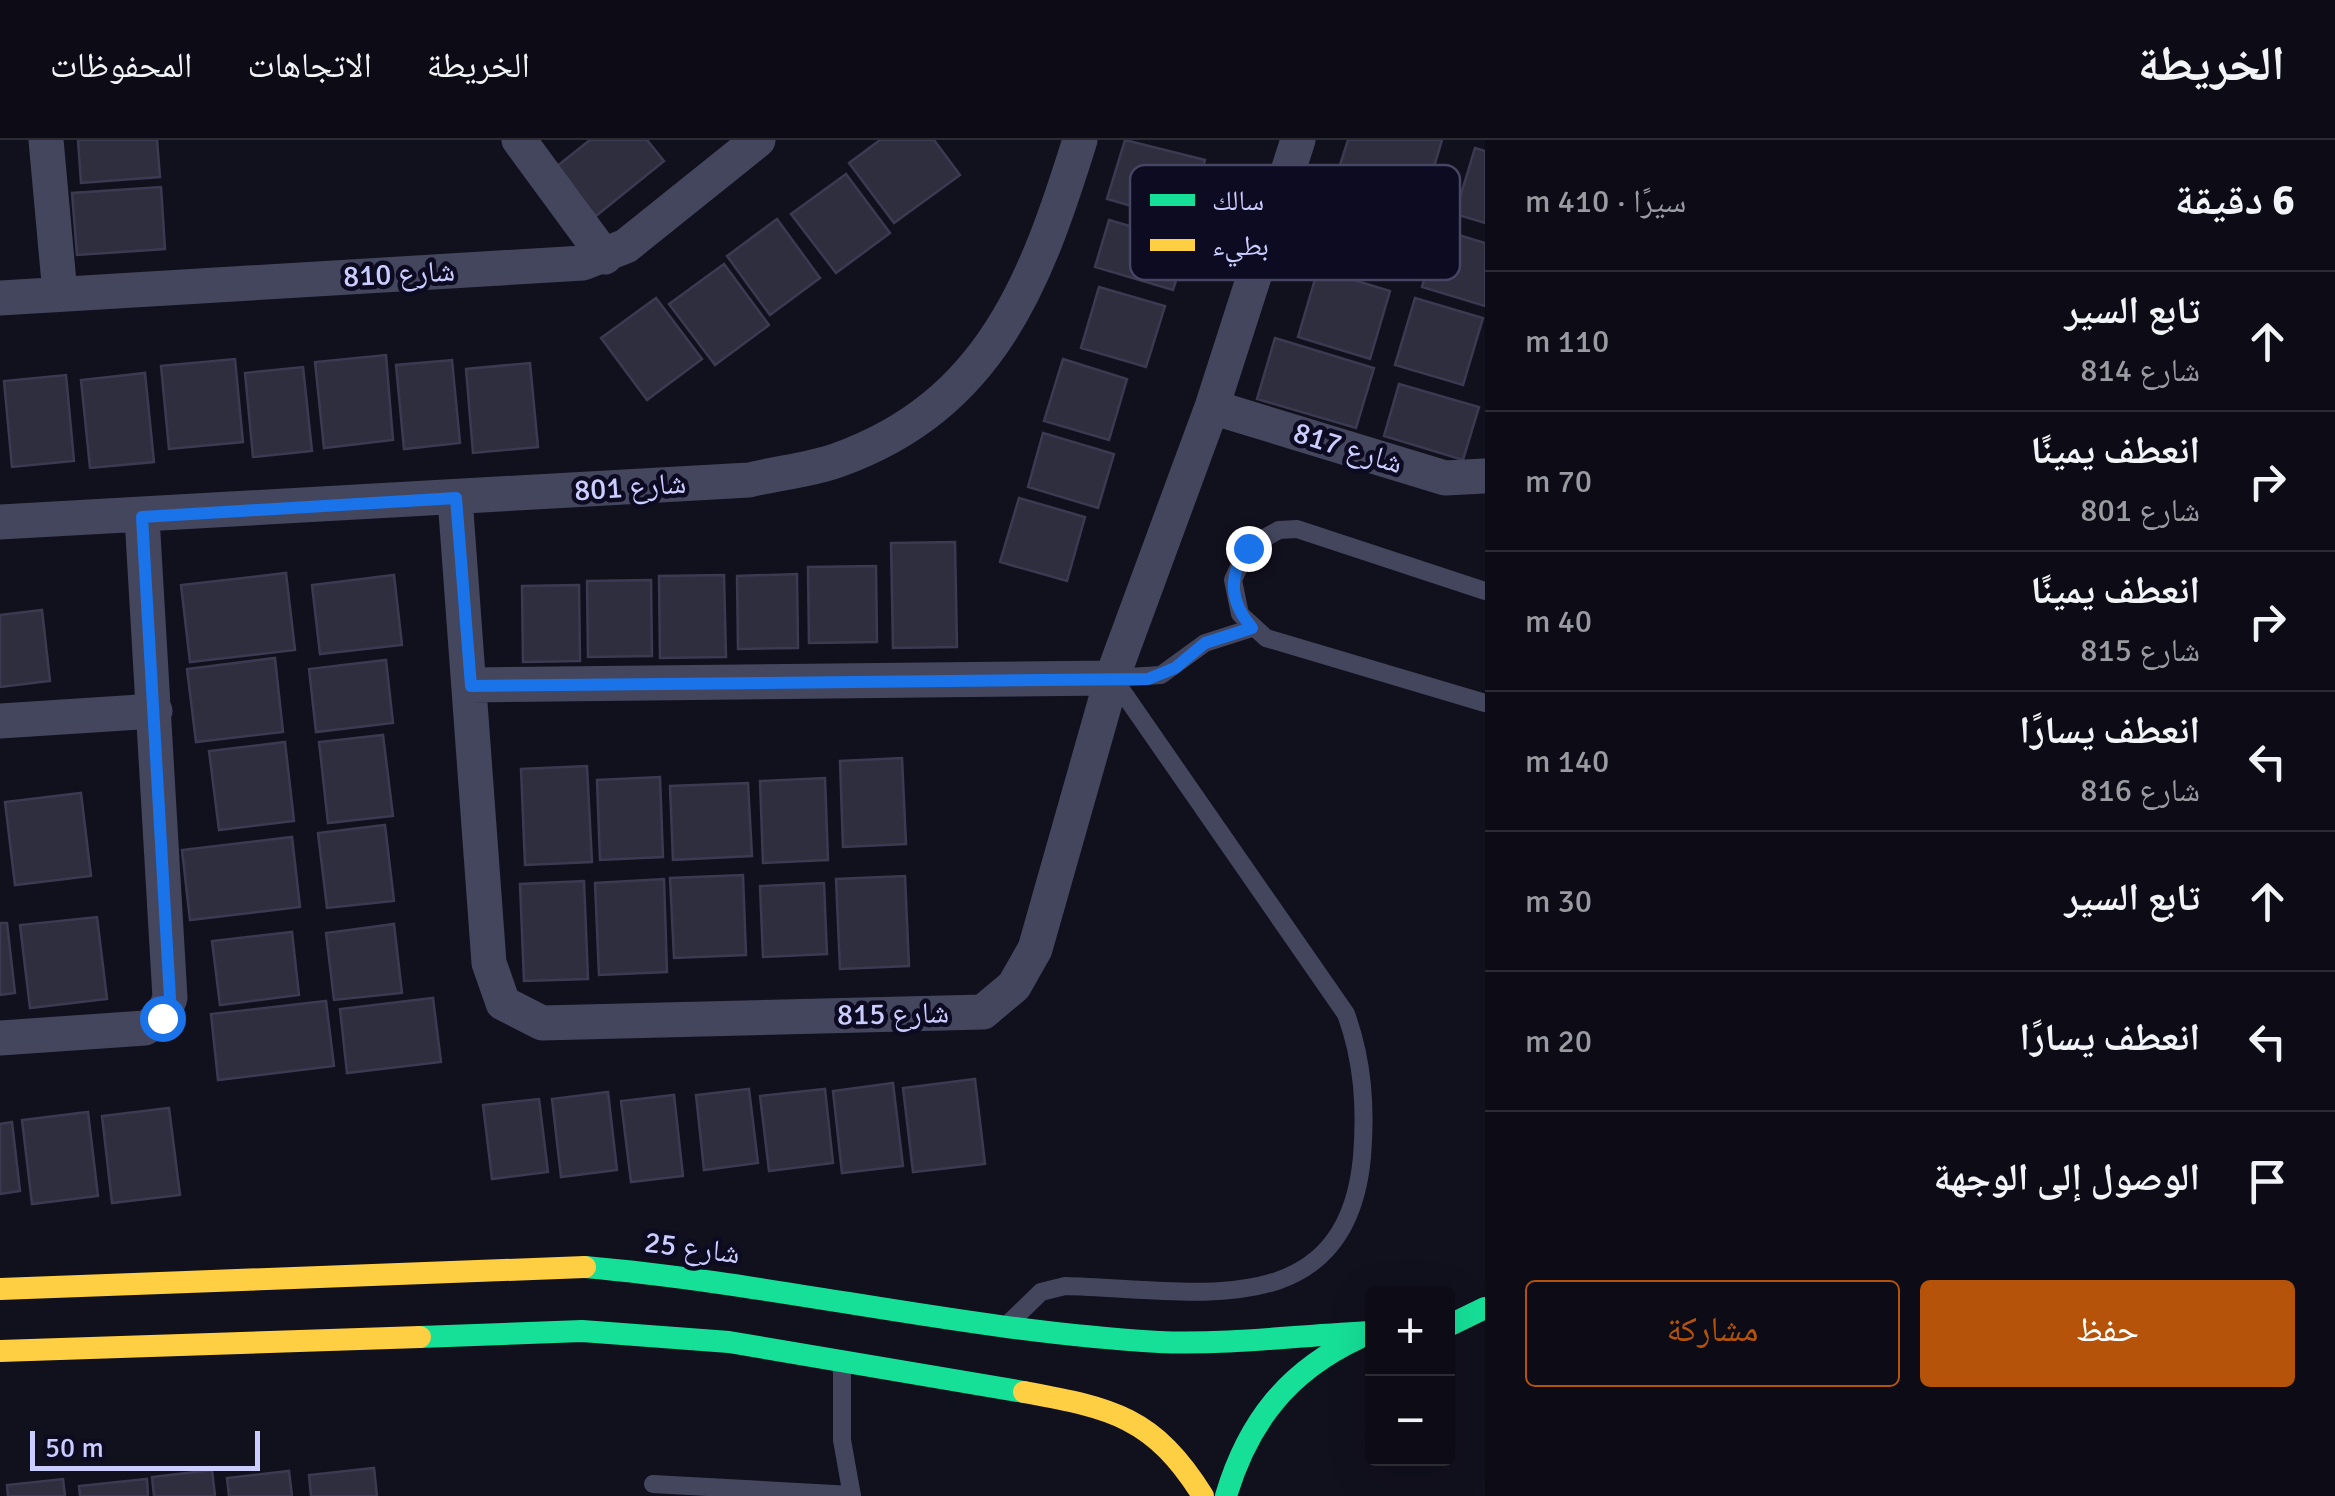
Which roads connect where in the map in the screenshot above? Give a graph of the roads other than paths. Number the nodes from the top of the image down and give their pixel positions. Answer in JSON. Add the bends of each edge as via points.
{"nodes":[{"id":1,"x":46,"y":140,"type":"edge"},
{"id":2,"x":519,"y":140,"type":"edge"},
{"id":3,"x":758,"y":140,"type":"edge"},
{"id":4,"x":1080,"y":140,"type":"edge"},
{"id":5,"x":1298,"y":140,"type":"edge"},
{"id":6,"x":1290,"y":165,"type":"edge"},
{"id":7,"x":605,"y":257,"type":"junction"},
{"id":8,"x":1253,"y":280,"type":"edge"},
{"id":9,"x":60,"y":294,"type":"junction"},
{"id":10,"x":0,"y":298,"type":"edge"},
{"id":11,"x":1212,"y":407,"type":"junction"},
{"id":12,"x":1485,"y":476,"type":"edge"},
{"id":13,"x":456,"y":498,"type":"junction"},
{"id":14,"x":142,"y":517,"type":"junction"},
{"id":15,"x":0,"y":522,"type":"edge"},
{"id":16,"x":1485,"y":591,"type":"edge"},
{"id":17,"x":1252,"y":628,"type":"junction"},
{"id":18,"x":1112,"y":678,"type":"junction"},
{"id":19,"x":471,"y":686,"type":"junction"},
{"id":20,"x":1485,"y":703,"type":"edge"},
{"id":21,"x":155,"y":711,"type":"junction"},
{"id":22,"x":0,"y":721,"type":"edge"},
{"id":23,"x":0,"y":1038,"type":"edge"},
{"id":24,"x":0,"y":1288,"type":"edge"},
{"id":25,"x":1485,"y":1308,"type":"edge"},
{"id":26,"x":1455,"y":1322,"type":"edge"},
{"id":27,"x":1455,"y":1326,"type":"edge"},
{"id":28,"x":1006,"y":1328,"type":"junction"},
{"id":29,"x":1365,"y":1332,"type":"edge"},
{"id":30,"x":1485,"y":1332,"type":"edge"},
{"id":31,"x":1365,"y":1335,"type":"edge"},
{"id":32,"x":0,"y":1350,"type":"edge"},
{"id":33,"x":843,"y":1358,"type":"junction"},
{"id":34,"x":653,"y":1484,"type":"dead end"},
{"id":35,"x":852,"y":1495,"type":"edge"},
{"id":36,"x":1203,"y":1496,"type":"edge"},
{"id":37,"x":1226,"y":1496,"type":"edge"}],
"edges":[{"from":1,"to":9,"type":"street"},
{"from":2,"to":7,"type":"street"},
{"from":3,"to":7,"type":"street","name":"شارع 810"},
{"from":4,"to":13,"type":"street","name":"شارع 801","via":[[1019,306],[968,378],[908,425],[838,460],[749,480]]},
{"from":5,"to":6,"type":"street","name":"شارع 815"},
{"from":7,"to":9,"type":"street","name":"شارع 810"},
{"from":8,"to":11,"type":"street","name":"شارع 815"},
{"from":9,"to":10,"type":"street","name":"شارع 810"},
{"from":11,"to":12,"type":"street","name":"شارع 817","via":[[1446,478]]},
{"from":11,"to":18,"type":"street","name":"شارع 815"},
{"from":13,"to":14,"type":"street","name":"شارع 801"},
{"from":13,"to":19,"type":"street","name":"شارع 815"},
{"from":14,"to":15,"type":"street","name":"شارع 801"},
{"from":14,"to":21,"type":"street"},
{"from":16,"to":17,"type":"lane","via":[[1297,529],[1279,530],[1248,548],[1233,580],[1240,614]]},
{"from":17,"to":18,"type":"lane","via":[[1205,643],[1161,676]]},
{"from":17,"to":20,"type":"lane","via":[[1266,638]]},
{"from":18,"to":19,"type":"street"},
{"from":18,"to":19,"type":"street","name":"شارع 815","via":[[1035,949],[1014,986],[983,1012],[542,1023],[503,1004],[489,963]]},
{"from":18,"to":28,"type":"lane","via":[[1346,1014],[1360,1051],[1366,1117],[1360,1178],[1348,1225],[1326,1255],[1286,1279],[1243,1290],[1065,1286],[1041,1292]]},
{"from":21,"to":22,"type":"street"},
{"from":21,"to":23,"type":"street","via":[[170,998],[162,1018],[146,1028]]},
{"from":24,"to":28,"type":"street","name":"شارع 25","via":[[579,1266],[703,1277]]},
{"from":25,"to":26,"type":"street"},
{"from":27,"to":30,"type":"street"},
{"from":28,"to":29,"type":"street","name":"شارع 25","via":[[1164,1342]]},
{"from":31,"to":37,"type":"street","via":[[1307,1366],[1263,1409],[1240,1449]]},
{"from":32,"to":33,"type":"street","via":[[582,1331]]},
{"from":33,"to":35,"type":"lane","via":[[840,1413]]},
{"from":33,"to":36,"type":"street","via":[[1067,1400],[1138,1422],[1178,1456]]},
{"from":34,"to":35,"type":"lane"}]}
